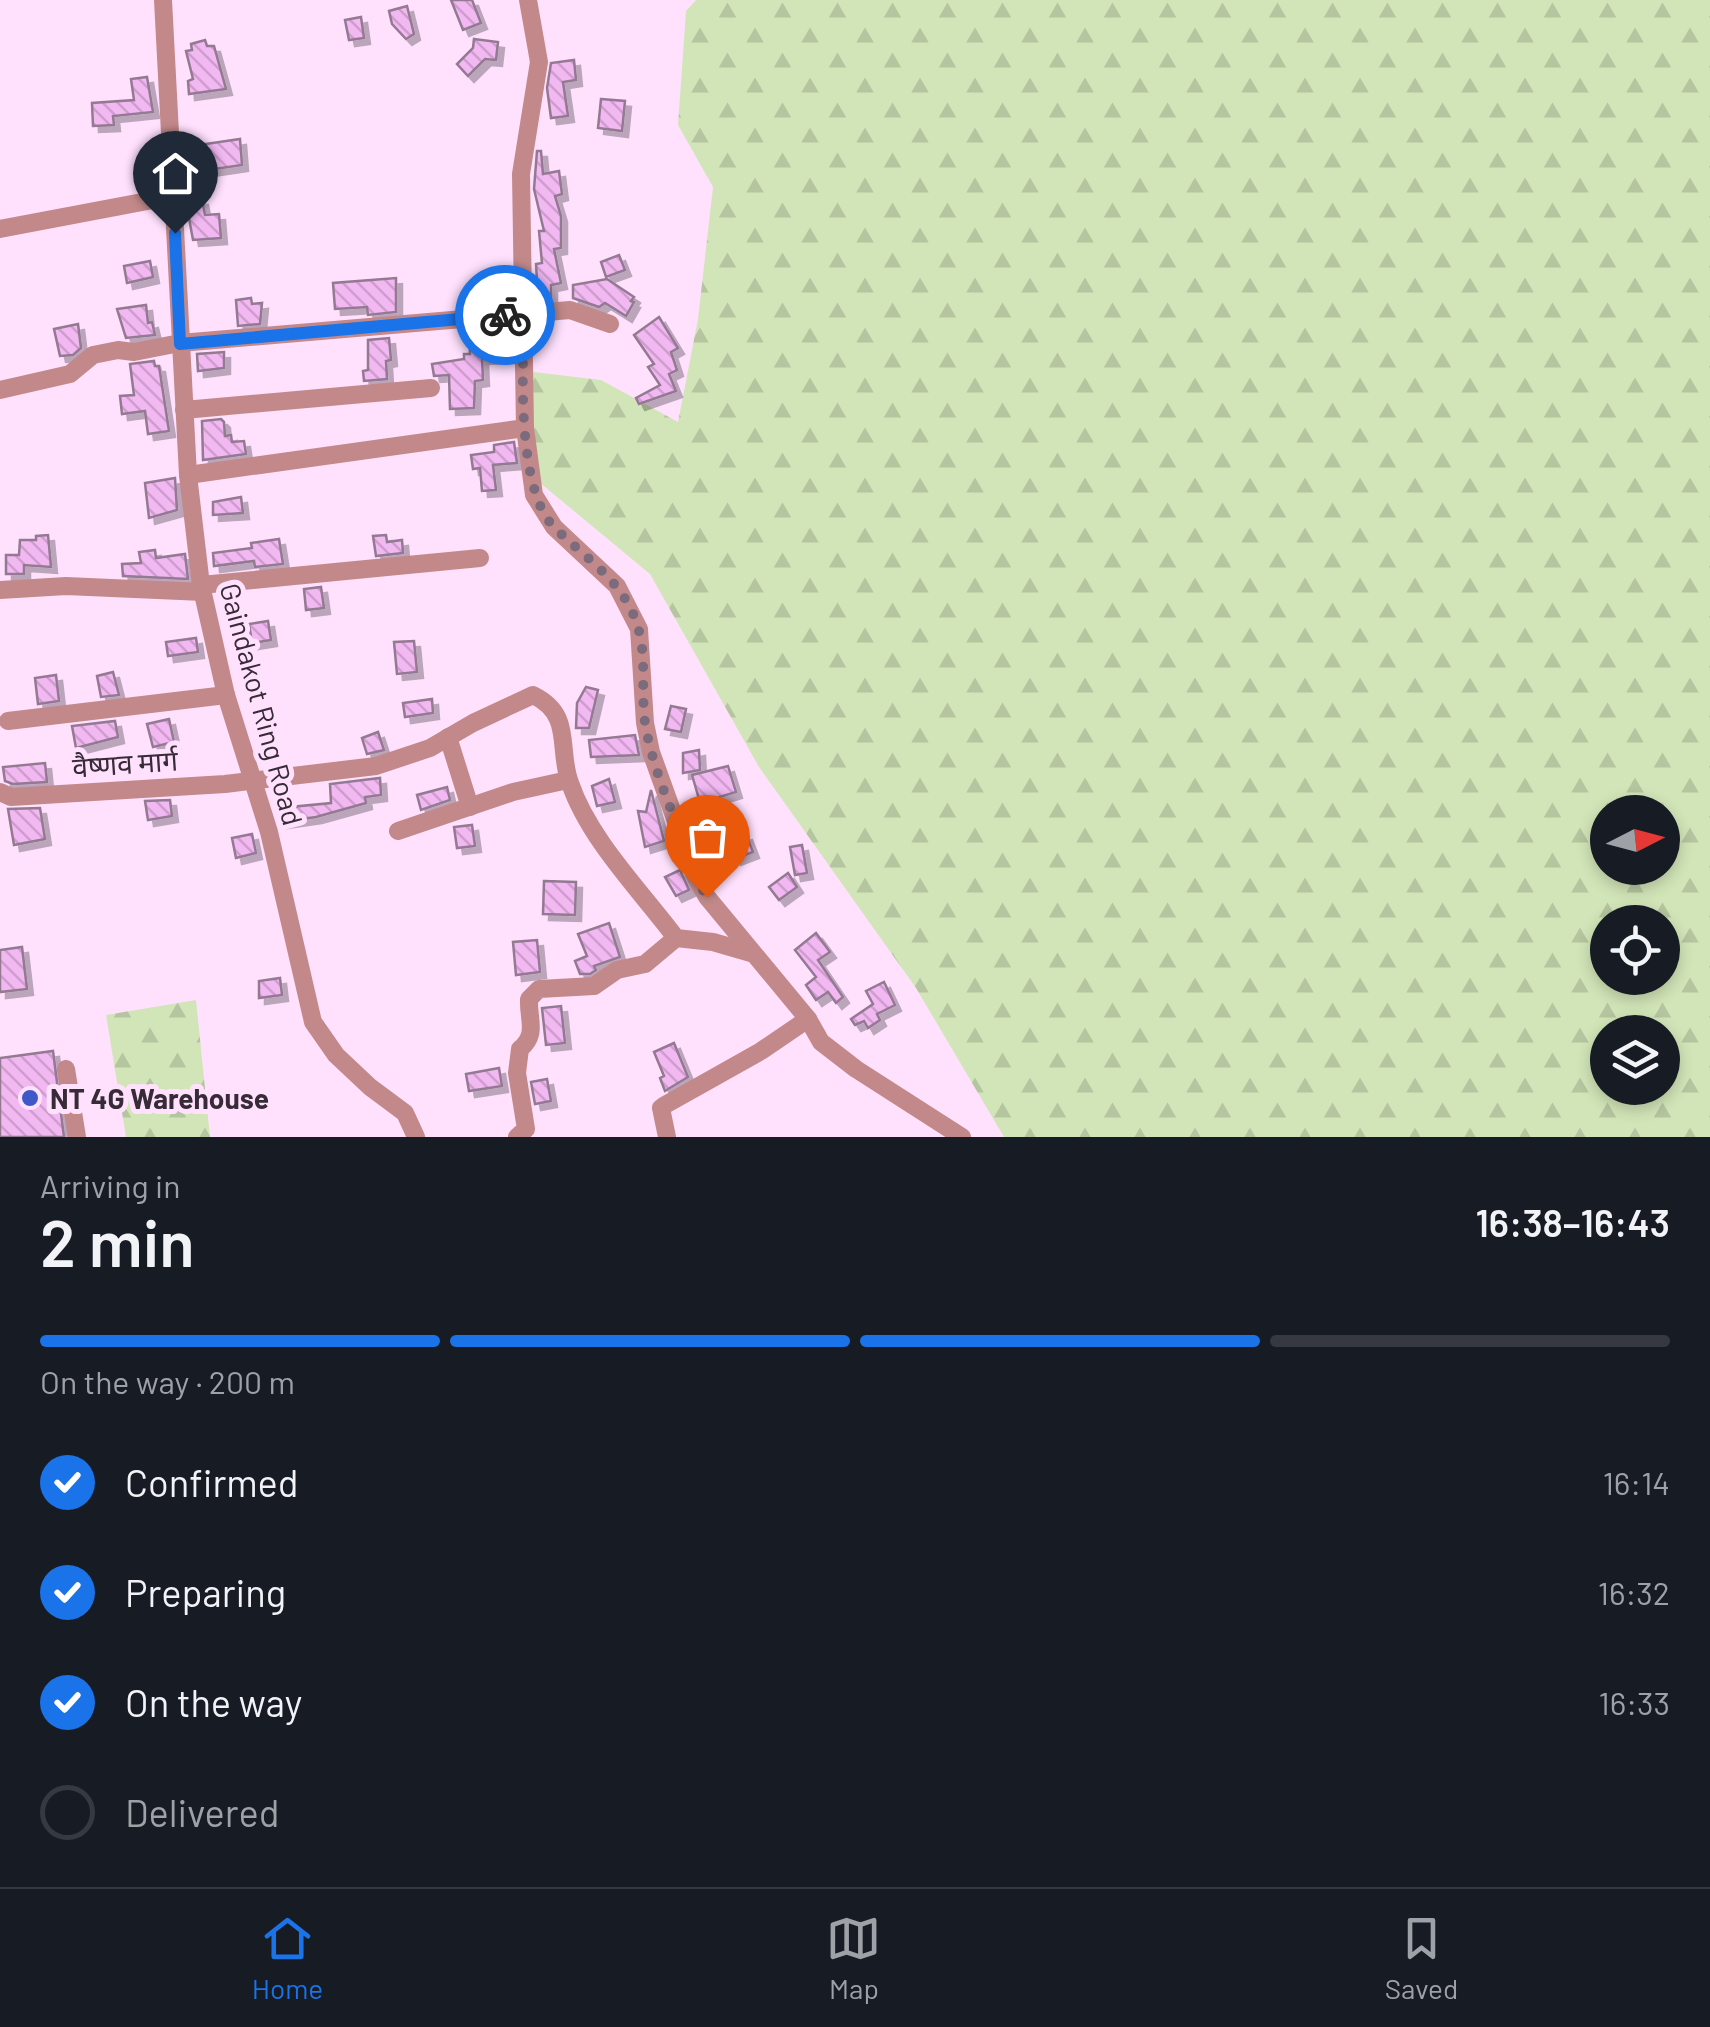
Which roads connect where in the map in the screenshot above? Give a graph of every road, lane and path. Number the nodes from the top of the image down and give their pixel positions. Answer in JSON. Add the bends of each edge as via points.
{"nodes":[{"id":1,"x":163,"y":0,"type":"edge"},
{"id":2,"x":528,"y":0,"type":"edge"},
{"id":3,"x":174,"y":196,"type":"junction"},
{"id":4,"x":0,"y":229,"type":"edge"},
{"id":5,"x":526,"y":313,"type":"junction"},
{"id":6,"x":610,"y":324,"type":"dead end"},
{"id":7,"x":180,"y":344,"type":"junction"},
{"id":8,"x":430,"y":388,"type":"dead end"},
{"id":9,"x":0,"y":390,"type":"edge"},
{"id":10,"x":184,"y":410,"type":"junction"},
{"id":11,"x":525,"y":428,"type":"junction"},
{"id":12,"x":188,"y":474,"type":"junction"},
{"id":13,"x":480,"y":558,"type":"dead end"},
{"id":14,"x":202,"y":588,"type":"junction"},
{"id":15,"x":0,"y":590,"type":"edge"},
{"id":16,"x":226,"y":696,"type":"junction"},
{"id":17,"x":8,"y":720,"type":"dead end"},
{"id":18,"x":448,"y":738,"type":"junction"},
{"id":19,"x":254,"y":780,"type":"junction"},
{"id":20,"x":568,"y":780,"type":"junction"},
{"id":21,"x":0,"y":792,"type":"edge"},
{"id":22,"x":470,"y":807,"type":"junction"},
{"id":23,"x":398,"y":831,"type":"dead end"},
{"id":24,"x":676,"y":938,"type":"junction"},
{"id":25,"x":752,"y":954,"type":"junction"},
{"id":26,"x":808,"y":1018,"type":"junction"},
{"id":27,"x":66,"y":1069,"type":"dead end"},
{"id":28,"x":77,"y":1137,"type":"edge"},
{"id":29,"x":416,"y":1137,"type":"edge"},
{"id":30,"x":518,"y":1137,"type":"edge"},
{"id":31,"x":667,"y":1137,"type":"edge"},
{"id":32,"x":962,"y":1137,"type":"edge"}],
"edges":[{"from":1,"to":3,"type":"street","name":"Gaindakot Ring Road"},
{"from":2,"to":5,"type":"street","via":[[539,62],[521,174]]},
{"from":3,"to":4,"type":"street"},
{"from":3,"to":7,"type":"street","name":"Gaindakot Ring Road"},
{"from":5,"to":6,"type":"street","via":[[570,310]]},
{"from":5,"to":7,"type":"street"},
{"from":5,"to":11,"type":"street"},
{"from":7,"to":9,"type":"street","via":[[93,354],[70,374]]},
{"from":7,"to":10,"type":"street","name":"Gaindakot Ring Road"},
{"from":8,"to":10,"type":"street"},
{"from":10,"to":12,"type":"street","name":"Gaindakot Ring Road"},
{"from":11,"to":12,"type":"street"},
{"from":11,"to":25,"type":"street","via":[[534,494],[554,527],[617,586],[639,630],[655,766],[697,880]]},
{"from":12,"to":14,"type":"street","name":"Gaindakot Ring Road"},
{"from":13,"to":14,"type":"street"},
{"from":14,"to":15,"type":"street"},
{"from":14,"to":16,"type":"street","name":"Gaindakot Ring Road"},
{"from":16,"to":17,"type":"street"},
{"from":16,"to":19,"type":"street","name":"Gaindakot Ring Road"},
{"from":18,"to":19,"type":"street","name":"वैष्णव मार्ग","via":[[376,766]]},
{"from":18,"to":20,"type":"street","name":"वैष्णव मार्ग","via":[[533,695],[548,702],[561,723]]},
{"from":18,"to":22,"type":"street"},
{"from":19,"to":21,"type":"street","name":"वैष्णव मार्ग","via":[[11,797]]},
{"from":19,"to":29,"type":"street","name":"Gaindakot Ring Road","via":[[313,1022],[336,1055],[405,1112]]},
{"from":20,"to":22,"type":"street"},
{"from":20,"to":24,"type":"street","via":[[590,826]]},
{"from":22,"to":23,"type":"street"},
{"from":24,"to":25,"type":"street"},
{"from":24,"to":30,"type":"street","via":[[645,964],[616,970],[594,986],[539,989],[529,999],[533,1031],[520,1049],[517,1074],[526,1129]]},
{"from":25,"to":26,"type":"street"},
{"from":26,"to":31,"type":"street","via":[[661,1108]]},
{"from":26,"to":32,"type":"street","via":[[838,1055]]},
{"from":27,"to":28,"type":"street"}]}
